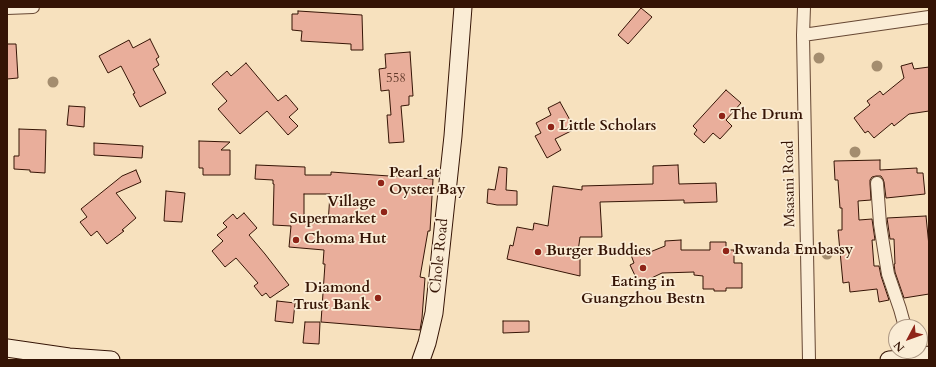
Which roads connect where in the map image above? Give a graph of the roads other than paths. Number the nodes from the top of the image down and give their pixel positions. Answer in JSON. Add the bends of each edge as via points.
{"nodes":[{"id":1,"x":33,"y":7,"type":"edge"},
{"id":2,"x":463,"y":7,"type":"edge"},
{"id":3,"x":804,"y":7,"type":"edge"},
{"id":4,"x":7,"y":8,"type":"edge"},
{"id":5,"x":929,"y":17,"type":"edge"},
{"id":6,"x":803,"y":35,"type":"junction"},
{"id":7,"x":877,"y":183,"type":"dead end"},
{"id":8,"x":903,"y":319,"type":"edge"},
{"id":9,"x":7,"y":348,"type":"edge"},
{"id":10,"x":111,"y":360,"type":"edge"},
{"id":11,"x":421,"y":360,"type":"edge"},
{"id":12,"x":809,"y":360,"type":"edge"}],
"edges":[{"from":1,"to":4,"type":"street"},
{"from":2,"to":11,"type":"street","name":"Chole Road","via":[[453,136],[434,313]]},
{"from":3,"to":6,"type":"street","name":"Msasani Road"},
{"from":5,"to":6,"type":"street"},
{"from":6,"to":12,"type":"street","name":"Msasani Road"},
{"from":7,"to":8,"type":"street","via":[[884,256]]},
{"from":9,"to":10,"type":"street"}]}
